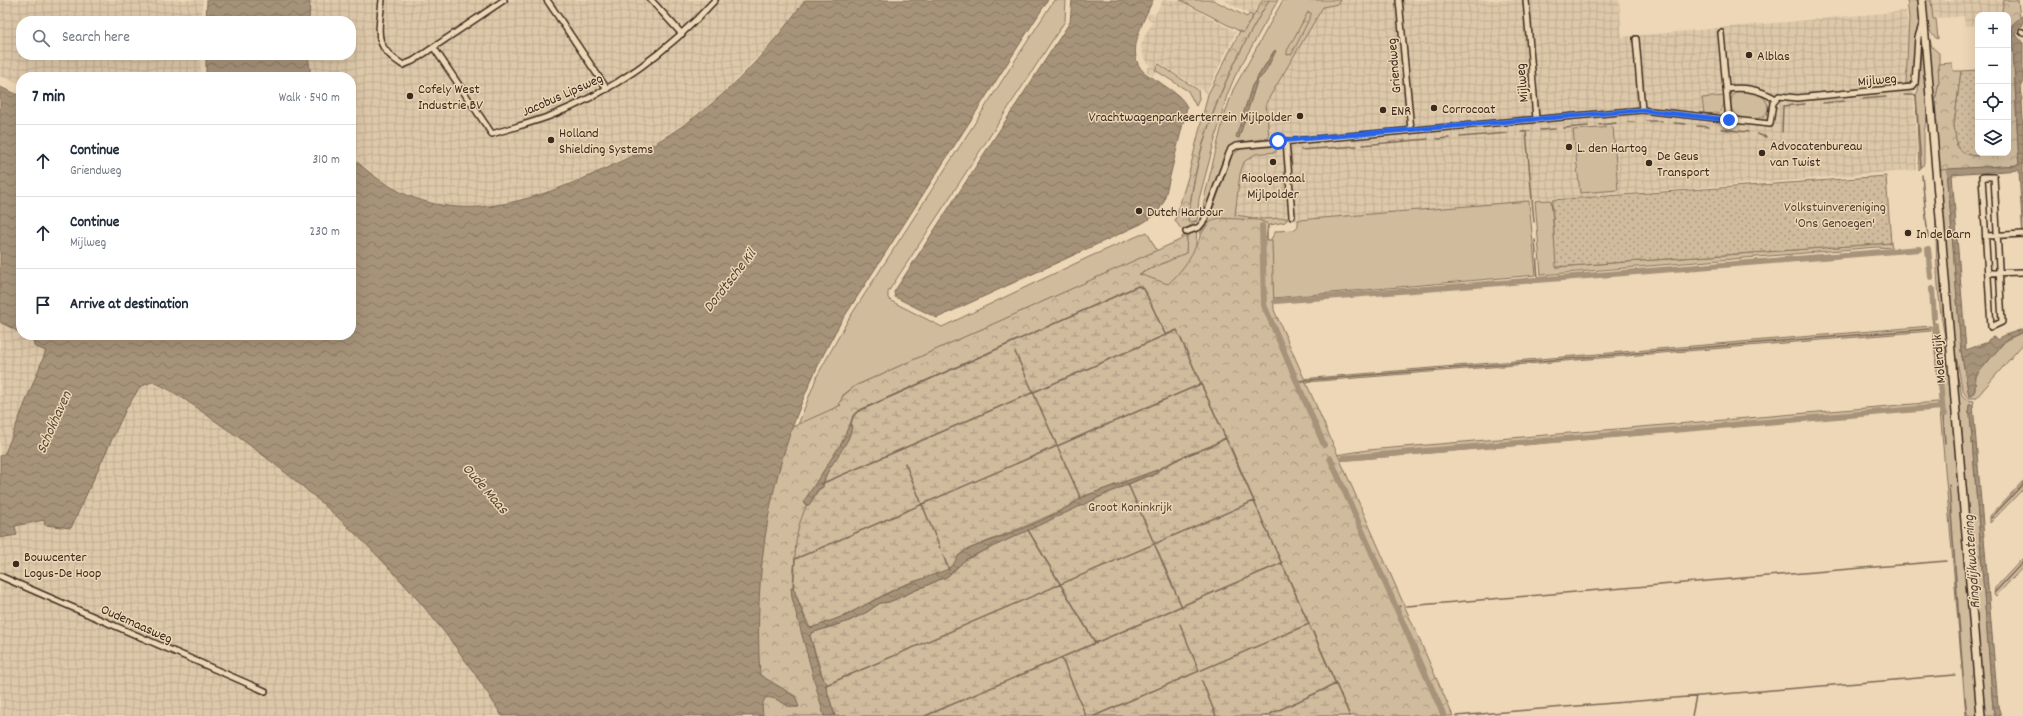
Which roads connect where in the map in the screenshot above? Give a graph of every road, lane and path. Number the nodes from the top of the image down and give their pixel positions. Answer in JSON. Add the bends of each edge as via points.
{"nodes":[{"id":1,"x":382,"y":0,"type":"edge"},
{"id":2,"x":504,"y":0,"type":"edge"},
{"id":3,"x":547,"y":0,"type":"edge"},
{"id":4,"x":651,"y":0,"type":"edge"},
{"id":5,"x":715,"y":0,"type":"edge"},
{"id":6,"x":1400,"y":0,"type":"edge"},
{"id":7,"x":1526,"y":0,"type":"edge"},
{"id":8,"x":1922,"y":0,"type":"edge"},
{"id":9,"x":1924,"y":19,"type":"junction"},
{"id":10,"x":1721,"y":33,"type":"dead end"},
{"id":11,"x":682,"y":34,"type":"junction"},
{"id":12,"x":1636,"y":39,"type":"dead end"},
{"id":13,"x":434,"y":48,"type":"junction"},
{"id":14,"x":607,"y":88,"type":"junction"},
{"id":15,"x":1726,"y":89,"type":"junction"},
{"id":16,"x":1776,"y":99,"type":"junction"},
{"id":17,"x":1642,"y":110,"type":"junction"},
{"id":18,"x":1536,"y":119,"type":"junction"},
{"id":19,"x":1729,"y":120,"type":"junction"},
{"id":20,"x":1411,"y":130,"type":"junction"},
{"id":21,"x":1286,"y":141,"type":"junction"},
{"id":22,"x":1292,"y":216,"type":"dead end"},
{"id":23,"x":1186,"y":232,"type":"dead end"},
{"id":24,"x":2022,"y":234,"type":"edge"},
{"id":25,"x":1997,"y":235,"type":"junction"},
{"id":26,"x":1986,"y":236,"type":"junction"},
{"id":27,"x":2023,"y":272,"type":"edge"},
{"id":28,"x":1999,"y":273,"type":"junction"},
{"id":29,"x":1988,"y":274,"type":"junction"},
{"id":30,"x":0,"y":576,"type":"edge"},
{"id":31,"x":265,"y":691,"type":"dead end"},
{"id":32,"x":1981,"y":716,"type":"edge"}],
"edges":[{"from":1,"to":13,"type":"street","via":[[378,35],[391,58],[403,65]]},
{"from":2,"to":13,"type":"street"},
{"from":3,"to":14,"type":"street"},
{"from":4,"to":11,"type":"street"},
{"from":5,"to":11,"type":"street","name":"Jacobus Lipsweg"},
{"from":6,"to":20,"type":"street","name":"Griendweg"},
{"from":7,"to":18,"type":"street","name":"Mijlweg"},
{"from":8,"to":9,"type":"street","name":"Molendijk"},
{"from":9,"to":16,"type":"street","name":"Mijlweg","via":[[1919,33],[1915,83],[1912,86],[1797,98],[1779,96]]},
{"from":9,"to":32,"type":"street","name":"Molendijk"},
{"from":10,"to":15,"type":"street"},
{"from":11,"to":14,"type":"street","name":"Jacobus Lipsweg","via":[[654,58]]},
{"from":12,"to":17,"type":"street"},
{"from":13,"to":14,"type":"street","name":"Jacobus Lipsweg","via":[[492,134],[550,116]]},
{"from":15,"to":16,"type":"street","name":"Mijlweg","via":[[1751,88]]},
{"from":15,"to":19,"type":"street"},
{"from":16,"to":19,"type":"street","name":"Mijlweg","via":[[1770,124]]},
{"from":17,"to":18,"type":"street","name":"Mijlweg"},
{"from":17,"to":19,"type":"street","name":"Mijlweg"},
{"from":18,"to":20,"type":"street"},
{"from":20,"to":21,"type":"street"},
{"from":21,"to":22,"type":"street"},
{"from":21,"to":23,"type":"street","via":[[1242,145],[1232,149],[1204,221],[1199,227]]},
{"from":24,"to":25,"type":"street"},
{"from":25,"to":26,"type":"street"},
{"from":25,"to":26,"type":"street","via":[[1994,177],[1982,177]]},
{"from":25,"to":28,"type":"street"},
{"from":26,"to":29,"type":"street"},
{"from":27,"to":28,"type":"street"},
{"from":28,"to":29,"type":"street"},
{"from":28,"to":29,"type":"street","via":[[2002,322],[1991,327]]},
{"from":30,"to":31,"type":"street","name":"Oudemaasweg"}]}
